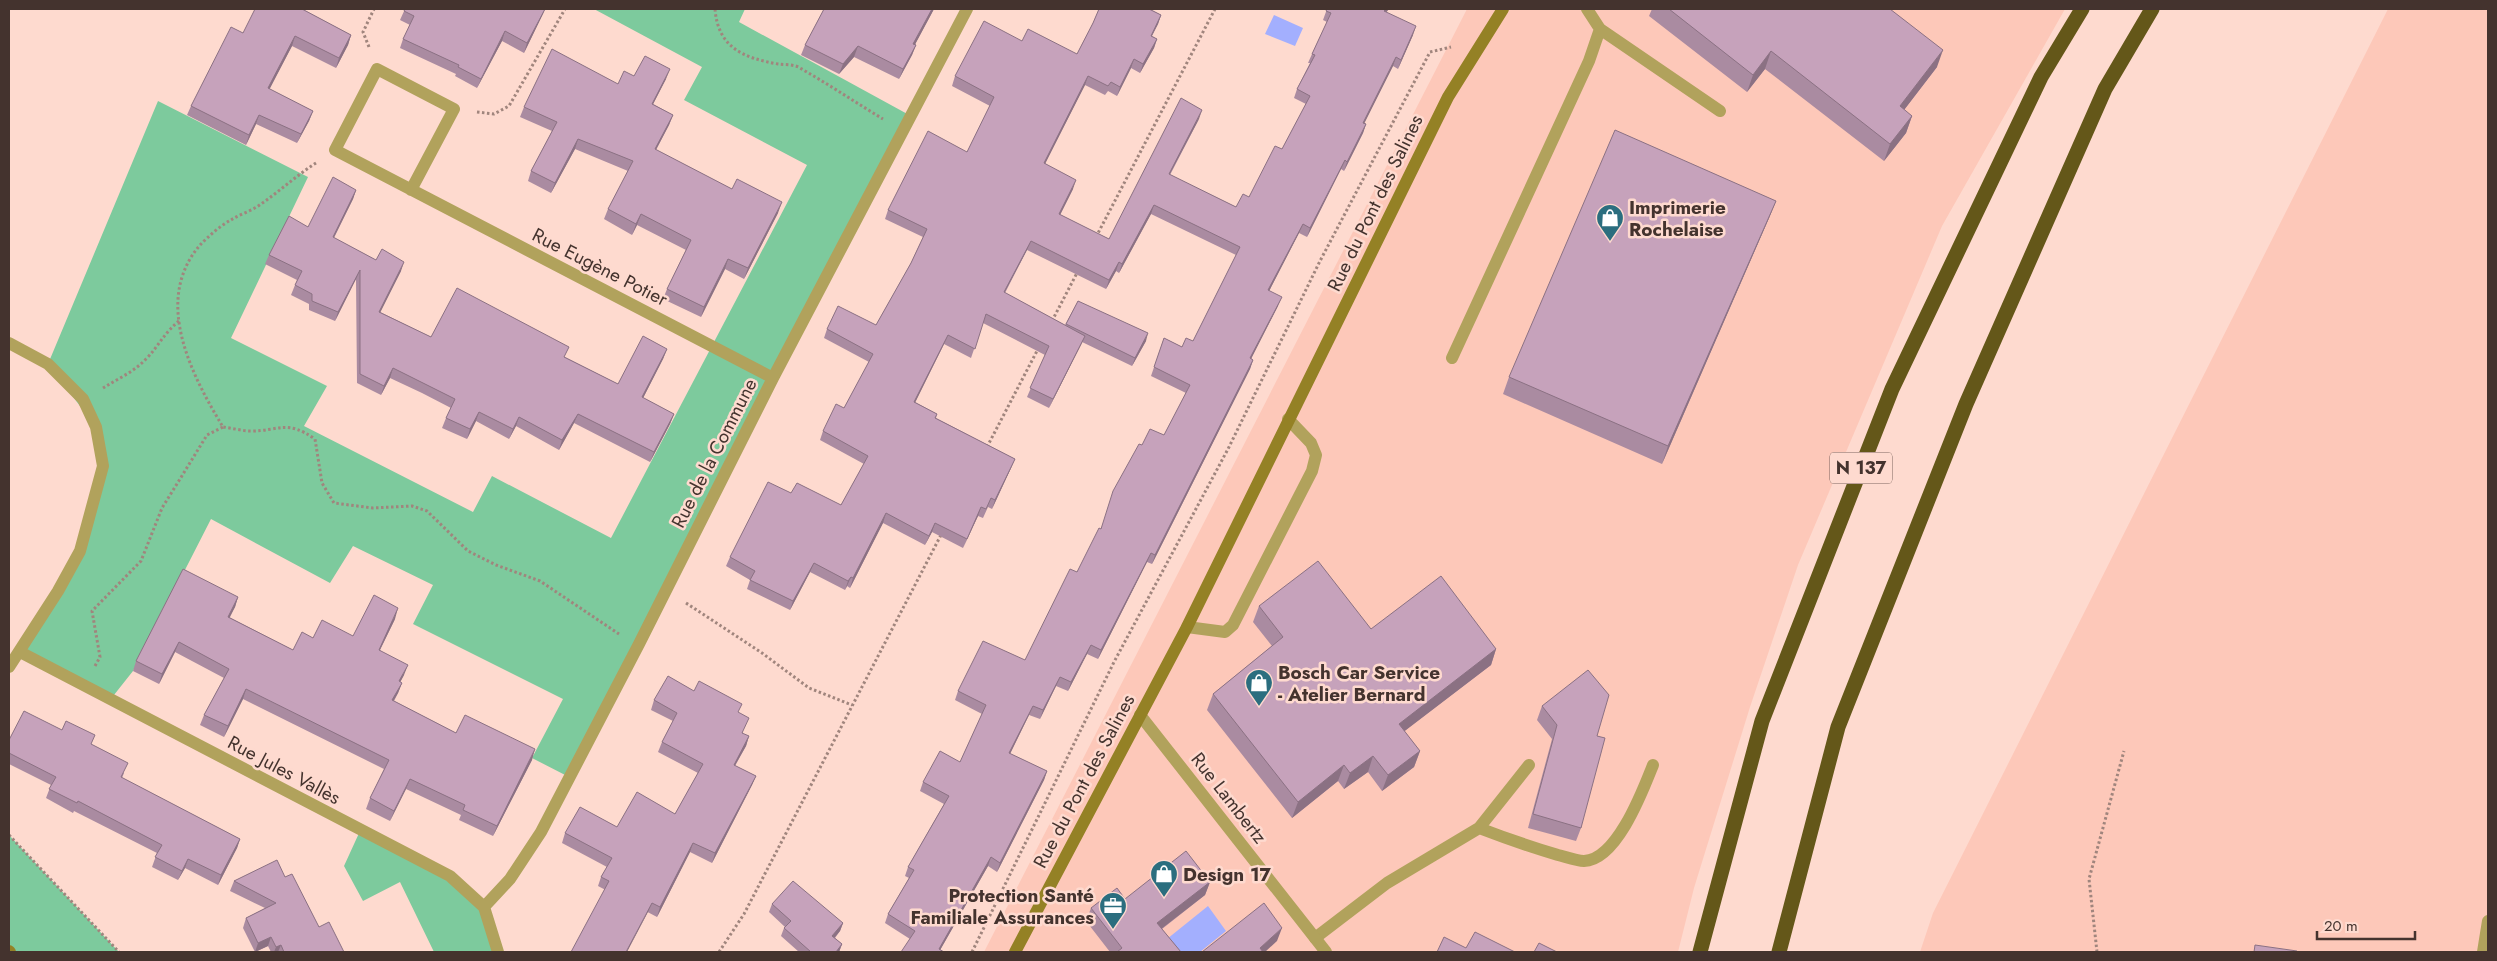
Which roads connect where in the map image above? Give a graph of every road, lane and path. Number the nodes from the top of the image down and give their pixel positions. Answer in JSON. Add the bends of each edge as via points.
{"nodes":[{"id":1,"x":374,"y":9,"type":"edge"},
{"id":2,"x":565,"y":9,"type":"edge"},
{"id":3,"x":715,"y":9,"type":"edge"},
{"id":4,"x":967,"y":9,"type":"edge"},
{"id":5,"x":1214,"y":9,"type":"edge"},
{"id":6,"x":1503,"y":9,"type":"edge"},
{"id":7,"x":1587,"y":9,"type":"edge"},
{"id":8,"x":2082,"y":9,"type":"edge"},
{"id":9,"x":2152,"y":9,"type":"edge"},
{"id":10,"x":1600,"y":29,"type":"junction"},
{"id":11,"x":1455,"y":46,"type":"dead end"},
{"id":12,"x":377,"y":69,"type":"junction"},
{"id":13,"x":454,"y":109,"type":"junction"},
{"id":14,"x":1720,"y":111,"type":"dead end"},
{"id":15,"x":902,"y":132,"type":"junction"},
{"id":16,"x":335,"y":150,"type":"junction"},
{"id":17,"x":411,"y":190,"type":"junction"},
{"id":18,"x":1092,"y":245,"type":"edge"},
{"id":19,"x":1082,"y":263,"type":"edge"},
{"id":20,"x":179,"y":321,"type":"junction"},
{"id":21,"x":1051,"y":324,"type":"edge"},
{"id":22,"x":1042,"y":342,"type":"edge"},
{"id":23,"x":9,"y":343,"type":"edge"},
{"id":24,"x":1452,"y":358,"type":"dead end"},
{"id":25,"x":772,"y":378,"type":"junction"},
{"id":26,"x":83,"y":399,"type":"junction"},
{"id":27,"x":1288,"y":419,"type":"junction"},
{"id":28,"x":223,"y":427,"type":"junction"},
{"id":29,"x":982,"y":456,"type":"edge"},
{"id":30,"x":946,"y":526,"type":"edge"},
{"id":31,"x":666,"y":591,"type":"junction"},
{"id":32,"x":1187,"y":627,"type":"junction"},
{"id":33,"x":639,"y":644,"type":"junction"},
{"id":34,"x":20,"y":652,"type":"junction"},
{"id":35,"x":9,"y":667,"type":"edge"},
{"id":36,"x":84,"y":686,"type":"junction"},
{"id":37,"x":852,"y":706,"type":"junction"},
{"id":38,"x":1140,"y":715,"type":"junction"},
{"id":39,"x":2124,"y":751,"type":"dead end"},
{"id":40,"x":1530,"y":765,"type":"dead end"},
{"id":41,"x":1653,"y":765,"type":"dead end"},
{"id":42,"x":1479,"y":828,"type":"junction"},
{"id":43,"x":9,"y":835,"type":"edge"},
{"id":44,"x":484,"y":907,"type":"junction"},
{"id":45,"x":2488,"y":920,"type":"edge"},
{"id":46,"x":1315,"y":938,"type":"junction"},
{"id":47,"x":119,"y":952,"type":"edge"},
{"id":48,"x":498,"y":952,"type":"edge"},
{"id":49,"x":719,"y":952,"type":"edge"},
{"id":50,"x":972,"y":952,"type":"edge"},
{"id":51,"x":1015,"y":952,"type":"edge"},
{"id":52,"x":1326,"y":952,"type":"edge"},
{"id":53,"x":1700,"y":952,"type":"edge"},
{"id":54,"x":1779,"y":952,"type":"edge"},
{"id":55,"x":2096,"y":952,"type":"edge"},
{"id":56,"x":2483,"y":952,"type":"edge"}],
"edges":[{"from":1,"to":12,"type":"path","via":[[363,32]]},
{"from":2,"to":13,"type":"path","via":[[509,106],[494,114]]},
{"from":3,"to":15,"type":"path","via":[[716,20],[738,53],[799,67]]},
{"from":4,"to":15,"type":"street","name":"Rue de la Commune"},
{"from":5,"to":18,"type":"path"},
{"from":6,"to":27,"type":"street","name":"Rue du Pont des Salines","via":[[1448,98]]},
{"from":7,"to":10,"type":"street"},
{"from":8,"to":53,"type":"highway","number":"N 137","via":[[2041,77],[1892,389],[1762,721]]},
{"from":9,"to":54,"type":"highway","via":[[2105,89],[1966,404],[1838,727]]},
{"from":10,"to":14,"type":"street"},
{"from":10,"to":24,"type":"street","via":[[1589,61]]},
{"from":11,"to":50,"type":"path","via":[[1430,52],[1392,122],[1228,449],[1114,662]]},
{"from":12,"to":13,"type":"street"},
{"from":12,"to":16,"type":"street"},
{"from":13,"to":17,"type":"street"},
{"from":15,"to":25,"type":"street","name":"Rue de la Commune"},
{"from":16,"to":17,"type":"street","name":"Rue Eugène Potier"},
{"from":16,"to":20,"type":"path","via":[[260,205],[229,220],[201,244],[182,273]]},
{"from":17,"to":25,"type":"street","name":"Rue Eugène Potier"},
{"from":19,"to":21,"type":"path"},
{"from":20,"to":26,"type":"path","via":[[165,332],[134,370]]},
{"from":20,"to":28,"type":"path","via":[[182,341],[194,373]]},
{"from":22,"to":29,"type":"path"},
{"from":23,"to":26,"type":"street","via":[[48,364]]},
{"from":25,"to":31,"type":"street","name":"Rue de la Commune"},
{"from":26,"to":34,"type":"street","via":[[96,427],[103,466],[95,502],[80,551]]},
{"from":27,"to":32,"type":"street","name":"Rue du Pont des Salines"},
{"from":27,"to":32,"type":"street","via":[[1311,443],[1316,455],[1312,471],[1233,625],[1225,632]]},
{"from":28,"to":33,"type":"path","via":[[251,431],[279,426],[300,429],[315,439],[322,483],[334,503],[373,508],[412,506],[427,512],[468,551],[540,581],[606,627]]},
{"from":28,"to":36,"type":"path","via":[[207,435],[162,508],[141,561],[92,611],[100,657]]},
{"from":30,"to":37,"type":"path"},
{"from":31,"to":33,"type":"street","name":"Rue de la Commune"},
{"from":31,"to":37,"type":"path","via":[[762,653],[809,688]]},
{"from":32,"to":38,"type":"street","name":"Rue du Pont des Salines"},
{"from":33,"to":44,"type":"street","name":"Rue de la Commune","via":[[536,839],[510,880]]},
{"from":34,"to":35,"type":"street"},
{"from":34,"to":36,"type":"street","name":"Rue Jules Vallès"},
{"from":36,"to":44,"type":"street","name":"Rue Jules Vallès","via":[[442,871]]},
{"from":37,"to":49,"type":"path","via":[[744,914]]},
{"from":38,"to":46,"type":"street","name":"Rue Lambertz"},
{"from":38,"to":51,"type":"street","name":"Rue du Pont des Salines"},
{"from":39,"to":55,"type":"path","via":[[2089,879]]},
{"from":40,"to":42,"type":"street"},
{"from":41,"to":42,"type":"street","via":[[1638,804],[1622,832],[1602,853],[1586,861],[1523,846]]},
{"from":42,"to":46,"type":"street","via":[[1387,883]]},
{"from":43,"to":47,"type":"path"},
{"from":44,"to":48,"type":"street"},
{"from":45,"to":56,"type":"street"},
{"from":46,"to":52,"type":"street","name":"Rue Lambertz"}]}
